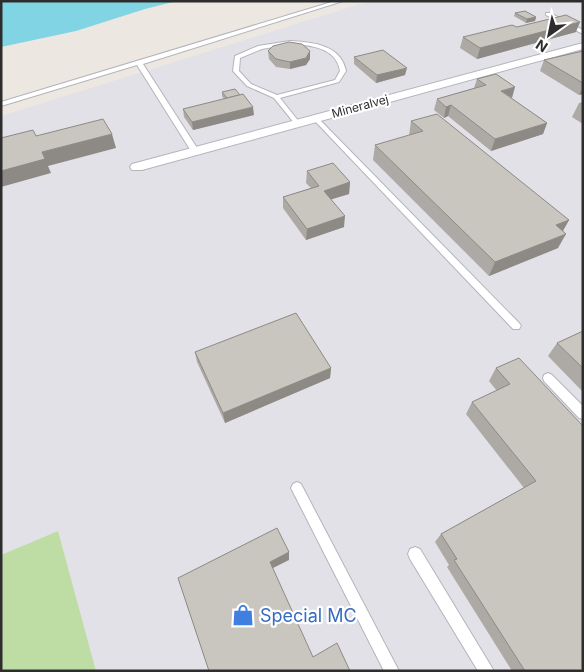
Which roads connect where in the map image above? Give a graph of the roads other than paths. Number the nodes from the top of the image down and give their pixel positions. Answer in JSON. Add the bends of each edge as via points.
{"nodes":[{"id":1,"x":341,"y":1,"type":"edge"},
{"id":2,"x":548,"y":14,"type":"dead end"},
{"id":3,"x":583,"y":32,"type":"edge"},
{"id":4,"x":583,"y":46,"type":"edge"},
{"id":5,"x":139,"y":63,"type":"junction"},
{"id":6,"x":276,"y":98,"type":"junction"},
{"id":7,"x":1,"y":104,"type":"edge"},
{"id":8,"x":315,"y":118,"type":"junction"},
{"id":9,"x":297,"y":123,"type":"junction"},
{"id":10,"x":195,"y":151,"type":"junction"},
{"id":11,"x":137,"y":166,"type":"dead end"},
{"id":12,"x":516,"y":326,"type":"dead end"},
{"id":13,"x":548,"y":378,"type":"dead end"},
{"id":14,"x":583,"y":414,"type":"edge"},
{"id":15,"x":296,"y":488,"type":"dead end"},
{"id":16,"x":415,"y":554,"type":"dead end"},
{"id":17,"x":392,"y":671,"type":"edge"},
{"id":18,"x":487,"y":671,"type":"edge"}],
"edges":[{"from":1,"to":5,"type":"lane"},
{"from":2,"to":3,"type":"lane"},
{"from":4,"to":8,"type":"street","name":"Mineralvej"},
{"from":5,"to":7,"type":"lane"},
{"from":5,"to":10,"type":"lane"},
{"from":6,"to":6,"type":"lane","via":[[249,85],[236,71],[237,57],[294,42],[330,51],[340,60],[343,71],[337,81]]},
{"from":6,"to":9,"type":"lane"},
{"from":8,"to":9,"type":"street","name":"Mineralvej"},
{"from":8,"to":12,"type":"lane"},
{"from":9,"to":10,"type":"street","name":"Mineralvej"},
{"from":10,"to":11,"type":"street","name":"Mineralvej"},
{"from":13,"to":14,"type":"lane"},
{"from":15,"to":17,"type":"lane"},
{"from":16,"to":18,"type":"lane"}]}
